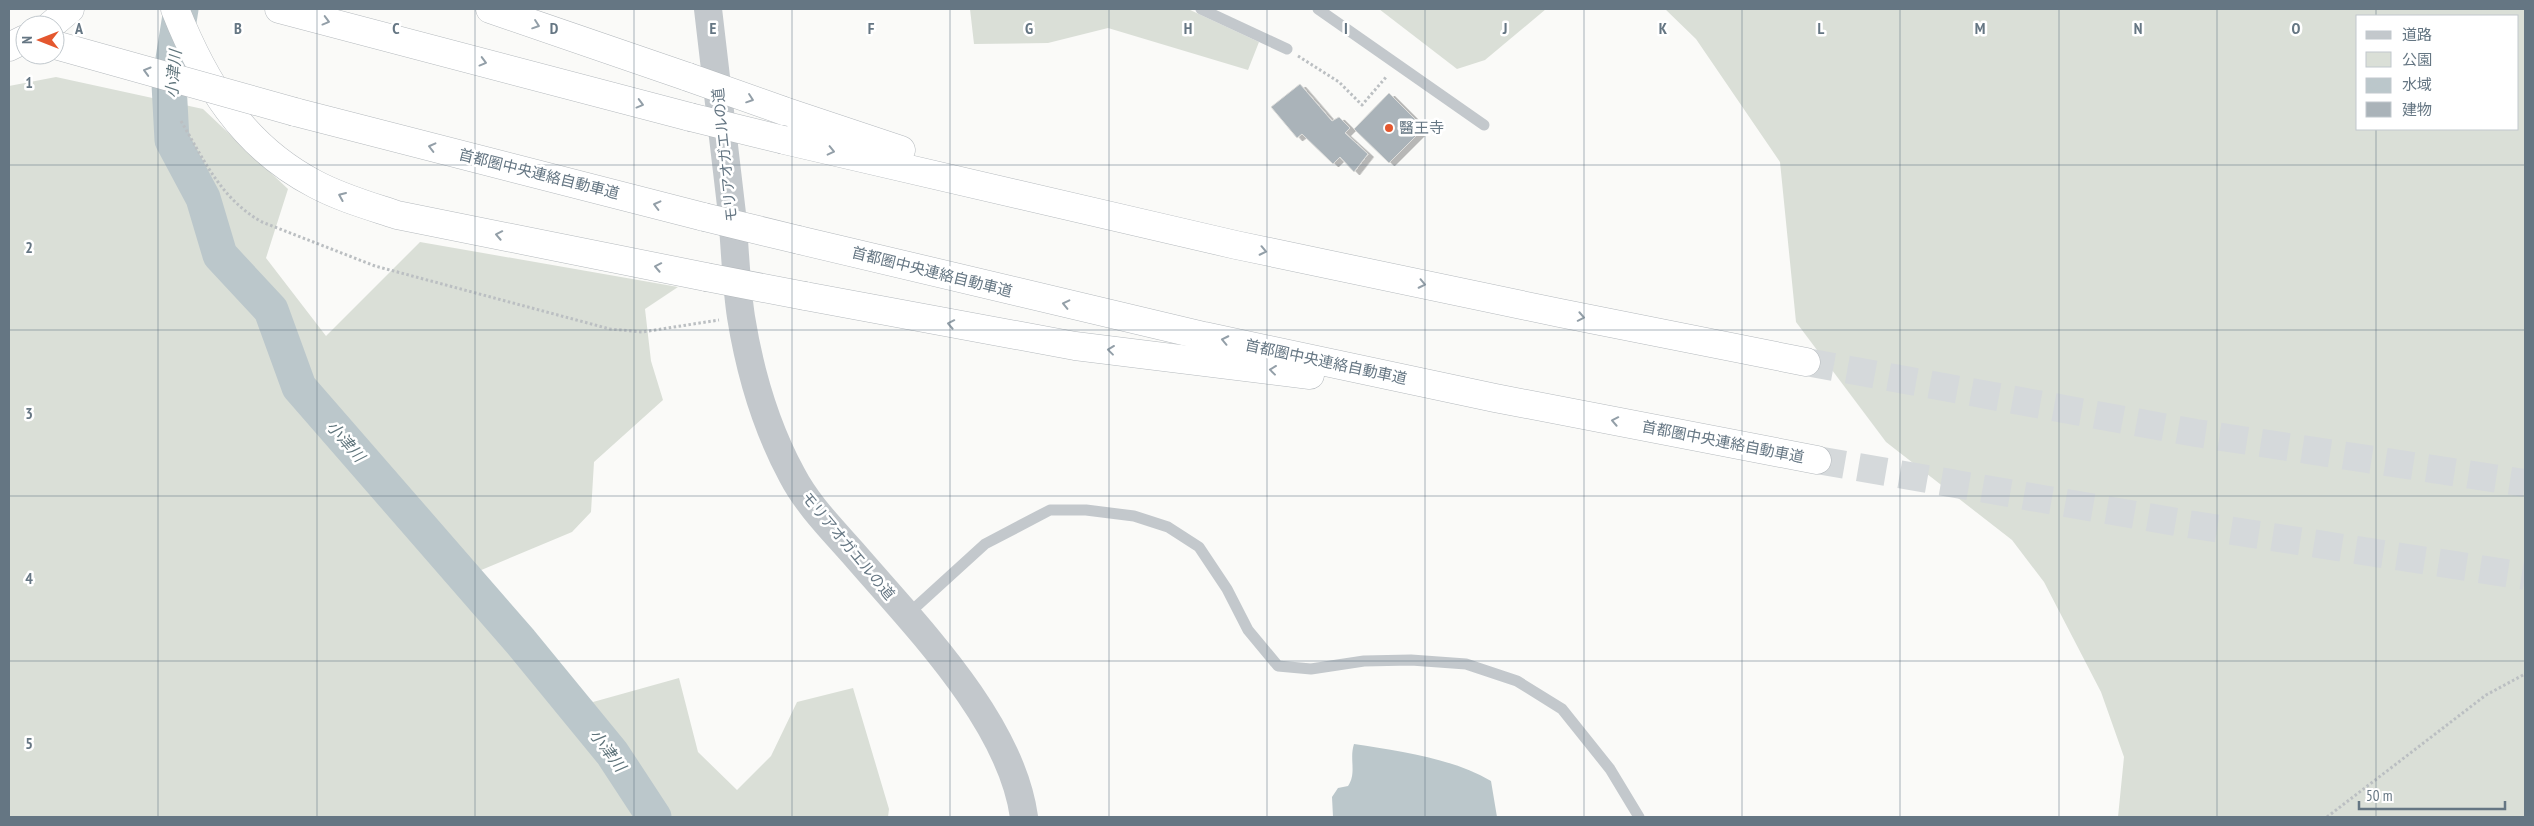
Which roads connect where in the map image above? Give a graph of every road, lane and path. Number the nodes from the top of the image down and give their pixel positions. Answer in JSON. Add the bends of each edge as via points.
{"nodes":[{"id":1,"x":174,"y":9,"type":"edge"},
{"id":2,"x":279,"y":9,"type":"edge"},
{"id":3,"x":490,"y":9,"type":"edge"},
{"id":4,"x":708,"y":9,"type":"edge"},
{"id":5,"x":1202,"y":9,"type":"edge"},
{"id":6,"x":1318,"y":9,"type":"edge"},
{"id":7,"x":65,"y":48,"type":"edge"},
{"id":8,"x":1287,"y":49,"type":"dead end"},
{"id":9,"x":1313,"y":64,"type":"dead end"},
{"id":10,"x":1397,"y":64,"type":"junction"},
{"id":11,"x":182,"y":120,"type":"dead end"},
{"id":12,"x":1484,"y":125,"type":"dead end"},
{"id":13,"x":1236,"y":245,"type":"junction"},
{"id":14,"x":741,"y":316,"type":"junction"},
{"id":15,"x":1806,"y":362,"type":"tunnel mouth"},
{"id":16,"x":1495,"y":398,"type":"junction"},
{"id":17,"x":1817,"y":460,"type":"tunnel mouth"},
{"id":18,"x":907,"y":615,"type":"junction"},
{"id":19,"x":2525,"y":674,"type":"edge"},
{"id":20,"x":1024,"y":817,"type":"edge"},
{"id":21,"x":1639,"y":817,"type":"edge"},
{"id":22,"x":2327,"y":817,"type":"edge"}],
"edges":[{"from":16,"to":1,"type":"highway","one_way":true,"bridge":true,"via":[[1075,346],[397,215],[316,184],[284,166],[257,143],[228,110],[203,73]]},
{"from":2,"to":13,"type":"highway","one_way":true,"bridge":true,"via":[[690,117]]},
{"from":3,"to":13,"type":"highway","one_way":true,"bridge":true,"via":[[916,155],[1150,218]]},
{"from":4,"to":14,"type":"street","name":"モリアオガエルの道"},
{"from":5,"to":8,"type":"lane"},
{"from":6,"to":10,"type":"lane"},
{"from":16,"to":7,"type":"highway","name":"首都圏中央連絡自動車道","one_way":true,"bridge":true,"via":[[1195,334],[704,217],[295,112]]},
{"from":9,"to":10,"type":"path","via":[[1339,82],[1362,105]]},
{"from":10,"to":12,"type":"lane"},
{"from":11,"to":14,"type":"path","via":[[217,184],[246,213],[375,266],[610,329],[642,332]]},
{"from":13,"to":15,"type":"highway","one_way":true},
{"from":14,"to":18,"type":"street","name":"モリアオガエルの道","via":[[756,390],[769,429],[793,477],[818,513]]},
{"from":17,"to":16,"type":"highway","name":"首都圏中央連絡自動車道","one_way":true},
{"from":18,"to":20,"type":"street","name":"モリアオガエルの道","via":[[988,720],[1009,760]]},
{"from":18,"to":21,"type":"lane","via":[[985,544],[1050,510],[1086,510],[1134,516],[1168,527],[1199,547],[1227,589],[1248,630],[1278,666],[1311,669],[1364,661],[1466,664],[1517,681],[1562,709],[1610,769]]},
{"from":19,"to":22,"type":"path","via":[[2486,695]]}]}
